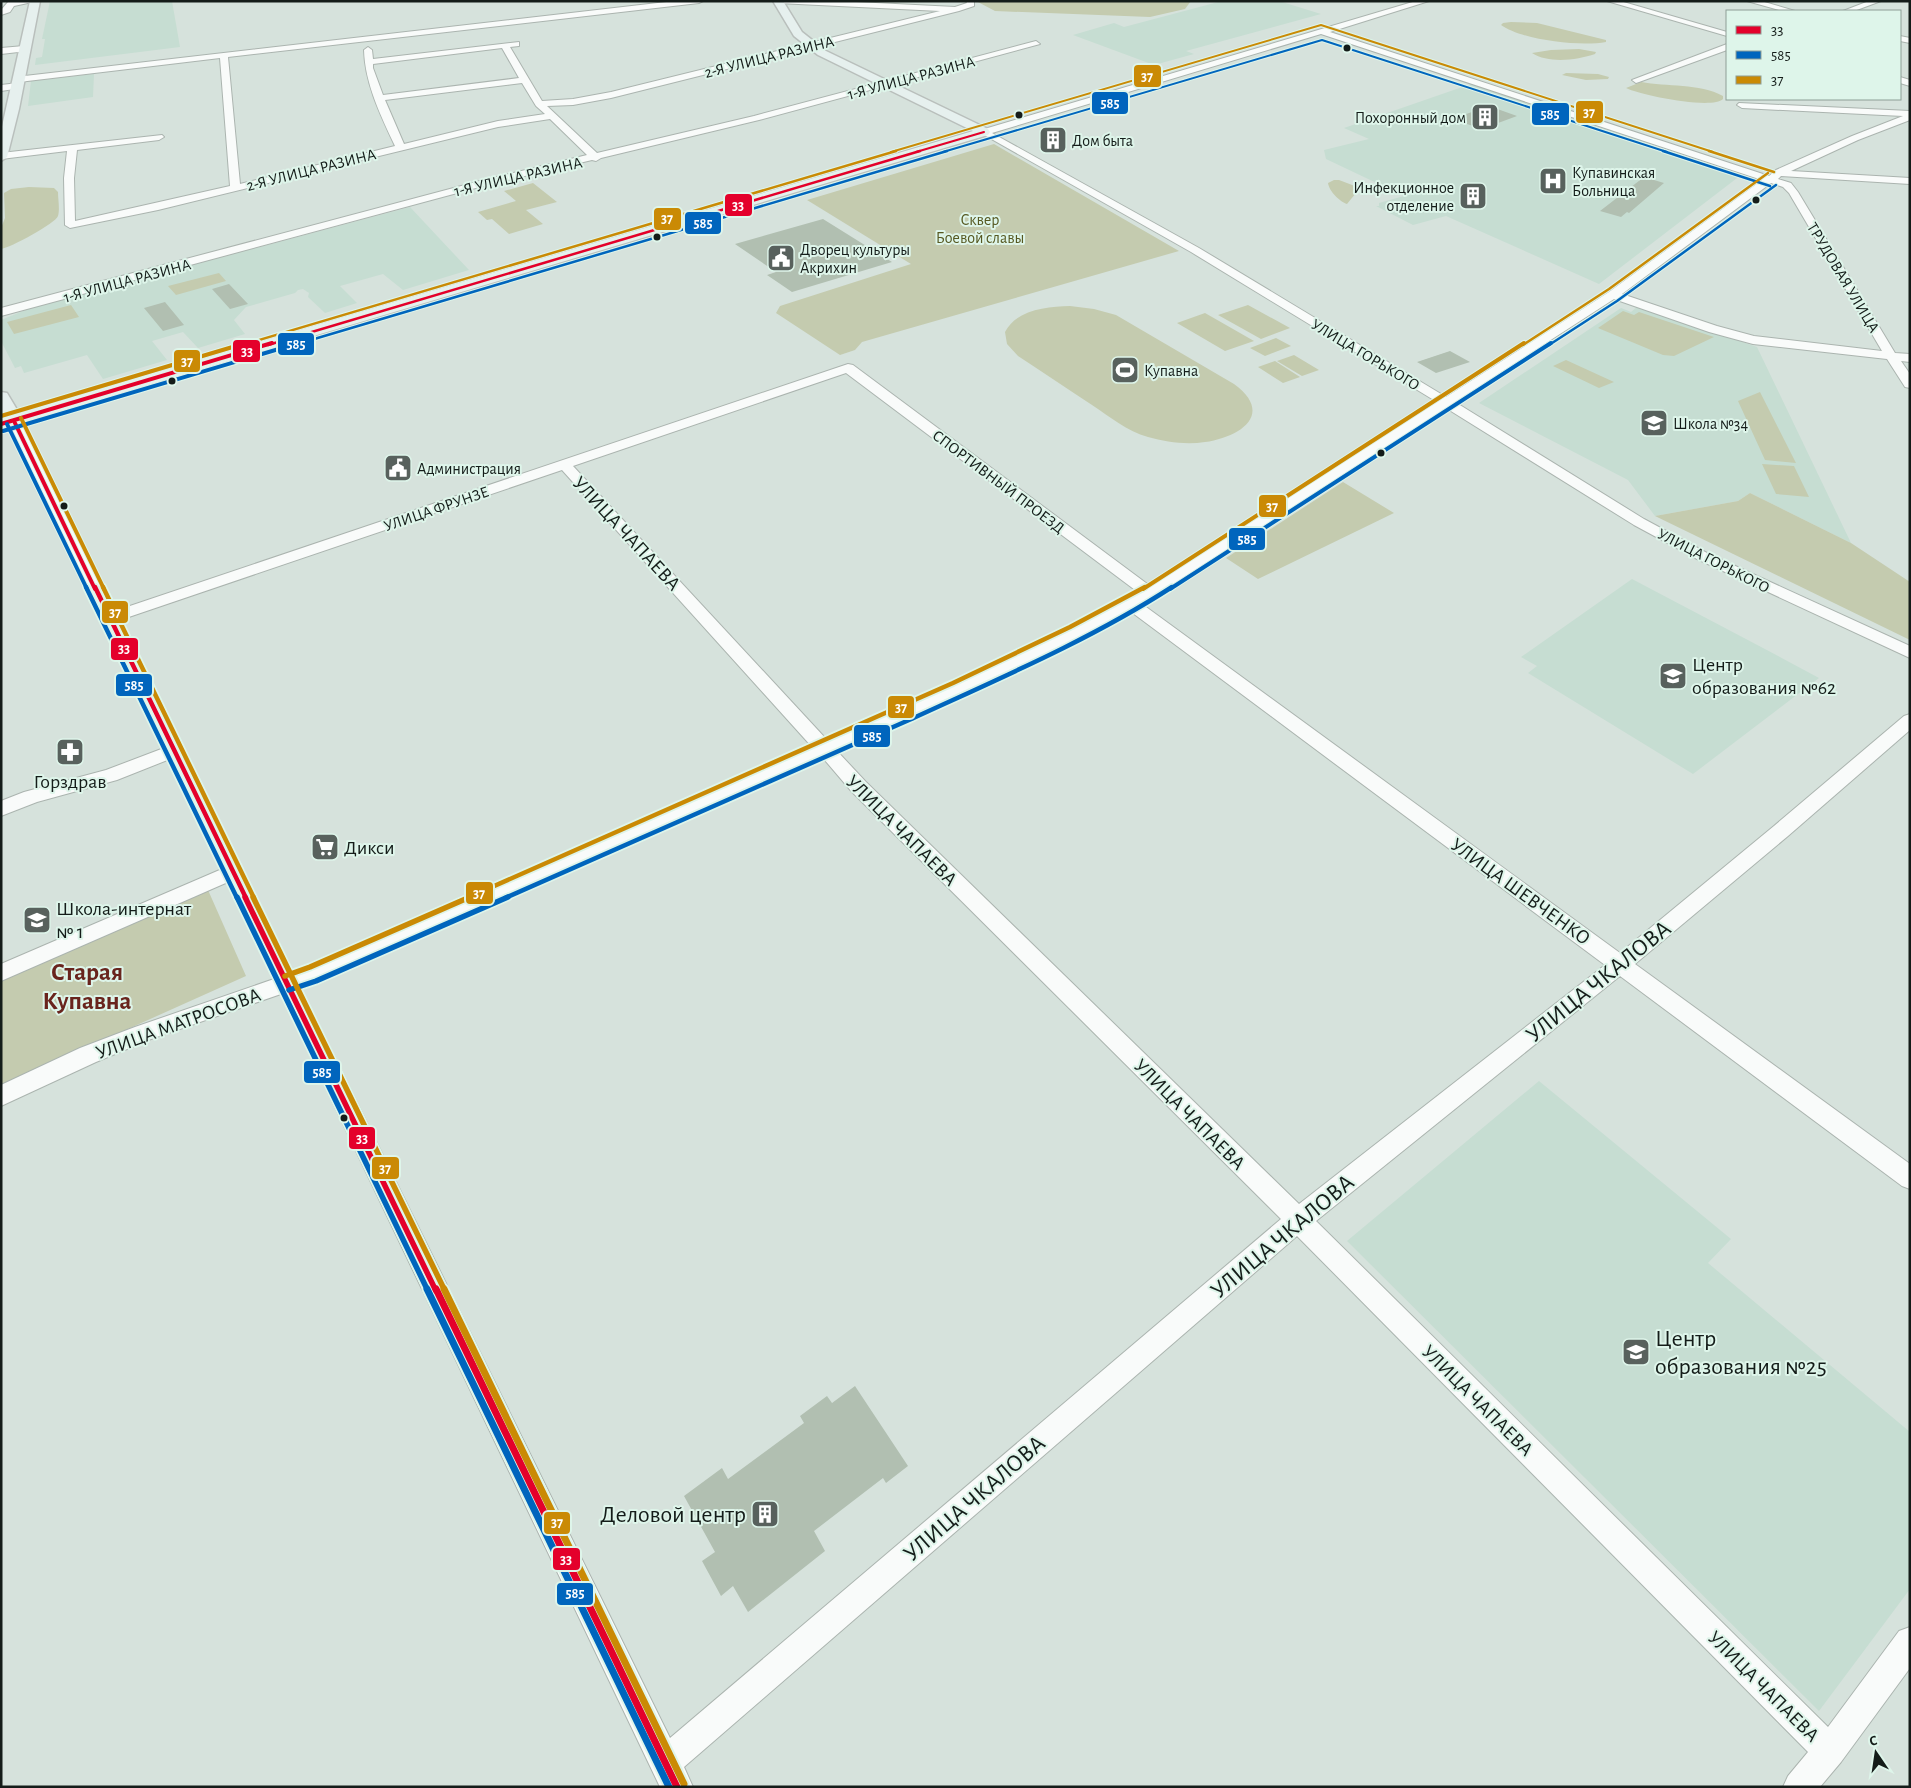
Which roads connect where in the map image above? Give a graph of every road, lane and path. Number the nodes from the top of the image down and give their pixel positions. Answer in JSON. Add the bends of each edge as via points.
{"nodes":[{"id":1,"x":34,"y":1,"type":"edge"},
{"id":2,"x":699,"y":1,"type":"edge"},
{"id":3,"x":778,"y":1,"type":"edge"},
{"id":4,"x":970,"y":1,"type":"edge"},
{"id":5,"x":1425,"y":1,"type":"edge"},
{"id":6,"x":1611,"y":1,"type":"edge"},
{"id":7,"x":1751,"y":1,"type":"edge"},
{"id":8,"x":1877,"y":1,"type":"edge"},
{"id":9,"x":823,"y":3,"type":"edge"},
{"id":10,"x":956,"y":9,"type":"junction"},
{"id":11,"x":1787,"y":10,"type":"edge"},
{"id":12,"x":1850,"y":10,"type":"edge"},
{"id":13,"x":1,"y":13,"type":"edge"},
{"id":14,"x":1322,"y":32,"type":"junction"},
{"id":15,"x":1726,"y":34,"type":"edge"},
{"id":16,"x":364,"y":39,"type":"junction"},
{"id":17,"x":516,"y":44,"type":"dead end"},
{"id":18,"x":1036,"y":44,"type":"dead end"},
{"id":19,"x":504,"y":45,"type":"junction"},
{"id":20,"x":811,"y":45,"type":"junction"},
{"id":21,"x":1726,"y":47,"type":"edge"},
{"id":22,"x":24,"y":49,"type":"junction"},
{"id":23,"x":1,"y":52,"type":"edge"},
{"id":24,"x":224,"y":55,"type":"junction"},
{"id":25,"x":369,"y":62,"type":"junction"},
{"id":26,"x":524,"y":80,"type":"junction"},
{"id":27,"x":1636,"y":80,"type":"dead end"},
{"id":28,"x":18,"y":83,"type":"junction"},
{"id":29,"x":884,"y":84,"type":"junction"},
{"id":30,"x":1,"y":88,"type":"edge"},
{"id":31,"x":379,"y":98,"type":"junction"},
{"id":32,"x":580,"y":101,"type":"junction"},
{"id":33,"x":539,"y":104,"type":"junction"},
{"id":34,"x":1742,"y":105,"type":"dead end"},
{"id":35,"x":560,"y":115,"type":"junction"},
{"id":36,"x":1910,"y":115,"type":"edge"},
{"id":37,"x":984,"y":132,"type":"junction"},
{"id":38,"x":159,"y":137,"type":"dead end"},
{"id":39,"x":400,"y":147,"type":"junction"},
{"id":40,"x":72,"y":148,"type":"junction"},
{"id":41,"x":1,"y":157,"type":"edge"},
{"id":42,"x":596,"y":158,"type":"junction"},
{"id":43,"x":1776,"y":176,"type":"junction"},
{"id":44,"x":1909,"y":183,"type":"edge"},
{"id":45,"x":235,"y":187,"type":"junction"},
{"id":46,"x":1613,"y":295,"type":"junction"},
{"id":47,"x":1,"y":312,"type":"edge"},
{"id":48,"x":1891,"y":356,"type":"junction"},
{"id":49,"x":1910,"y":358,"type":"edge"},
{"id":50,"x":848,"y":368,"type":"joint"},
{"id":51,"x":1910,"y":384,"type":"edge"},
{"id":52,"x":1,"y":396,"type":"edge"},
{"id":53,"x":1446,"y":403,"type":"junction"},
{"id":54,"x":7,"y":422,"type":"edge"},
{"id":55,"x":564,"y":464,"type":"junction"},
{"id":56,"x":1150,"y":593,"type":"junction"},
{"id":57,"x":1131,"y":604,"type":"junction"},
{"id":58,"x":110,"y":618,"type":"junction"},
{"id":59,"x":1910,"y":653,"type":"edge"},
{"id":60,"x":1910,"y":720,"type":"edge"},
{"id":61,"x":826,"y":749,"type":"junction"},
{"id":62,"x":174,"y":751,"type":"junction"},
{"id":63,"x":1,"y":809,"type":"edge"},
{"id":64,"x":233,"y":872,"type":"junction"},
{"id":65,"x":1620,"y":964,"type":"junction"},
{"id":66,"x":1,"y":973,"type":"edge"},
{"id":67,"x":287,"y":983,"type":"junction"},
{"id":68,"x":1,"y":1096,"type":"edge"},
{"id":69,"x":1910,"y":1178,"type":"edge"},
{"id":70,"x":1298,"y":1220,"type":"junction"},
{"id":71,"x":1910,"y":1642,"type":"edge"},
{"id":72,"x":1830,"y":1751,"type":"junction"},
{"id":73,"x":665,"y":1763,"type":"junction"},
{"id":74,"x":676,"y":1787,"type":"edge"},
{"id":75,"x":1799,"y":1787,"type":"edge"}],
"edges":[{"from":1,"to":13,"type":"street","via":[[11,4]]},
{"from":1,"to":22,"type":"main road"},
{"from":2,"to":16,"type":"street"},
{"from":3,"to":9,"type":"street"},
{"from":3,"to":20,"type":"main road","via":[[794,29]]},
{"from":4,"to":10,"type":"street","name":"2-Я УЛИЦА РАЗИНА","via":[[971,4]]},
{"from":5,"to":14,"type":"street"},
{"from":6,"to":15,"type":"street"},
{"from":7,"to":11,"type":"street"},
{"from":8,"to":12,"type":"street"},
{"from":9,"to":10,"type":"street"},
{"from":10,"to":20,"type":"street","name":"2-Я УЛИЦА РАЗИНА"},
{"from":14,"to":37,"type":"street"},
{"from":14,"to":43,"type":"street"},
{"from":16,"to":24,"type":"street"},
{"from":16,"to":25,"type":"street"},
{"from":17,"to":19,"type":"street"},
{"from":18,"to":29,"type":"street","name":"1-Я УЛИЦА РАЗИНА"},
{"from":19,"to":25,"type":"street"},
{"from":19,"to":26,"type":"street"},
{"from":20,"to":29,"type":"main road"},
{"from":20,"to":32,"type":"street","name":"2-Я УЛИЦА РАЗИНА"},
{"from":21,"to":27,"type":"street"},
{"from":22,"to":23,"type":"street"},
{"from":22,"to":28,"type":"main road"},
{"from":24,"to":28,"type":"street"},
{"from":24,"to":45,"type":"street"},
{"from":25,"to":31,"type":"street"},
{"from":26,"to":31,"type":"street"},
{"from":26,"to":33,"type":"street"},
{"from":28,"to":30,"type":"street"},
{"from":28,"to":41,"type":"main road"},
{"from":29,"to":37,"type":"main road"},
{"from":29,"to":42,"type":"street","name":"1-Я УЛИЦА РАЗИНА"},
{"from":31,"to":39,"type":"street"},
{"from":32,"to":33,"type":"street","name":"2-Я УЛИЦА РАЗИНА"},
{"from":32,"to":35,"type":"street","name":"2-Я УЛИЦА РАЗИНА"},
{"from":33,"to":35,"type":"street"},
{"from":34,"to":36,"type":"street"},
{"from":35,"to":39,"type":"street","name":"2-Я УЛИЦА РАЗИНА","via":[[498,124]]},
{"from":35,"to":42,"type":"street"},
{"from":36,"to":43,"type":"street","name":"УЛИЦА МАТРОСОВА"},
{"from":37,"to":53,"type":"street","name":"УЛИЦА ГОРЬКОГО","via":[[1150,224]]},
{"from":37,"to":54,"type":"main road"},
{"from":38,"to":40,"type":"street"},
{"from":39,"to":45,"type":"street","name":"2-Я УЛИЦА РАЗИНА"},
{"from":40,"to":41,"type":"street"},
{"from":40,"to":45,"type":"street","name":"2-Я УЛИЦА РАЗИНА","via":[[70,225]]},
{"from":42,"to":47,"type":"street","name":"1-Я УЛИЦА РАЗИНА","via":[[476,186]]},
{"from":43,"to":44,"type":"street"},
{"from":43,"to":46,"type":"street","name":"УЛИЦА МАТРОСОВА"},
{"from":43,"to":48,"type":"street","name":"ТРУДОВАЯ УЛИЦА","via":[[1793,192]]},
{"from":46,"to":48,"type":"street","via":[[1740,337]]},
{"from":46,"to":53,"type":"street","name":"УЛИЦА МАТРОСОВА"},
{"from":48,"to":49,"type":"street"},
{"from":48,"to":51,"type":"street","name":"ТРУДОВАЯ УЛИЦА"},
{"from":50,"to":55,"type":"street","name":"УЛИЦА ФРУНЗЕ"},
{"from":50,"to":56,"type":"street","name":"СПОРТИВНЫЙ ПРОЕЗД"},
{"from":52,"to":54,"type":"main road"},
{"from":53,"to":56,"type":"street","name":"УЛИЦА МАТРОСОВА"},
{"from":53,"to":59,"type":"street","name":"УЛИЦА ГОРЬКОГО","via":[[1666,537]]},
{"from":54,"to":58,"type":"street","via":[[51,494]]},
{"from":55,"to":58,"type":"street","name":"УЛИЦА ФРУНЗЕ"},
{"from":55,"to":61,"type":"street","name":"УЛИЦА ЧАПАЕВА"},
{"from":56,"to":57,"type":"street","name":"УЛИЦА МАТРОСОВА"},
{"from":57,"to":61,"type":"street","name":"УЛИЦА МАТРОСОВА","via":[[1022,660]]},
{"from":57,"to":65,"type":"street","name":"УЛИЦА ШЕВЧЕНКО"},
{"from":58,"to":62,"type":"street"},
{"from":60,"to":65,"type":"street","name":"УЛИЦА ЧКАЛОВА"},
{"from":61,"to":67,"type":"street","name":"УЛИЦА МАТРОСОВА"},
{"from":61,"to":70,"type":"street","name":"УЛИЦА ЧАПАЕВА","via":[[877,806]]},
{"from":62,"to":63,"type":"street","via":[[111,775],[31,797]]},
{"from":62,"to":64,"type":"street"},
{"from":64,"to":66,"type":"street"},
{"from":64,"to":67,"type":"street"},
{"from":65,"to":69,"type":"street","name":"УЛИЦА ШЕВЧЕНКО"},
{"from":65,"to":70,"type":"street","name":"УЛИЦА ЧКАЛОВА"},
{"from":67,"to":68,"type":"street","name":"УЛИЦА МАТРОСОВА","via":[[143,1033]]},
{"from":67,"to":73,"type":"street"},
{"from":70,"to":72,"type":"street","name":"УЛИЦА ЧАПАЕВА"},
{"from":70,"to":73,"type":"street","name":"УЛИЦА ЧКАЛОВА"},
{"from":71,"to":72,"type":"street"},
{"from":72,"to":75,"type":"street"},
{"from":73,"to":74,"type":"street"}]}
